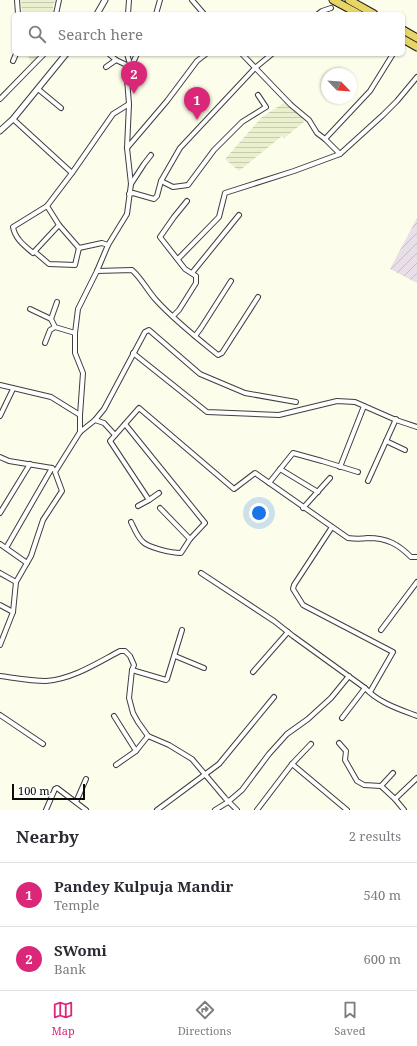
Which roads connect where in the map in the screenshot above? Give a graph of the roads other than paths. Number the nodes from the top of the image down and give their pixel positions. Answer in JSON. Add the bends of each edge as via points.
{"nodes":[{"id":1,"x":17,"y":0,"type":"edge"},
{"id":2,"x":59,"y":0,"type":"edge"},
{"id":3,"x":105,"y":0,"type":"edge"},
{"id":4,"x":129,"y":0,"type":"edge"},
{"id":5,"x":160,"y":0,"type":"edge"},
{"id":6,"x":192,"y":0,"type":"edge"},
{"id":7,"x":333,"y":0,"type":"edge"},
{"id":8,"x":349,"y":0,"type":"edge"},
{"id":9,"x":331,"y":8,"type":"dead end"},
{"id":10,"x":18,"y":12,"type":"edge"},
{"id":11,"x":56,"y":12,"type":"edge"},
{"id":12,"x":98,"y":12,"type":"edge"},
{"id":13,"x":128,"y":12,"type":"edge"},
{"id":14,"x":157,"y":12,"type":"edge"},
{"id":15,"x":202,"y":12,"type":"edge"},
{"id":16,"x":320,"y":12,"type":"edge"},
{"id":17,"x":354,"y":12,"type":"edge"},
{"id":18,"x":370,"y":12,"type":"edge"},
{"id":19,"x":405,"y":31,"type":"edge"},
{"id":20,"x":417,"y":38,"type":"edge"},
{"id":21,"x":405,"y":40,"type":"edge"},
{"id":22,"x":417,"y":47,"type":"edge"},
{"id":23,"x":15,"y":56,"type":"edge"},
{"id":24,"x":42,"y":56,"type":"edge"},
{"id":25,"x":64,"y":56,"type":"edge"},
{"id":26,"x":111,"y":56,"type":"edge"},
{"id":27,"x":127,"y":56,"type":"edge"},
{"id":28,"x":136,"y":56,"type":"edge"},
{"id":29,"x":203,"y":56,"type":"edge"},
{"id":30,"x":244,"y":56,"type":"edge"},
{"id":31,"x":270,"y":56,"type":"edge"},
{"id":32,"x":392,"y":56,"type":"edge"},
{"id":33,"x":116,"y":60,"type":"junction"},
{"id":34,"x":13,"y":61,"type":"dead end"},
{"id":35,"x":106,"y":67,"type":"dead end"},
{"id":36,"x":130,"y":67,"type":"junction"},
{"id":37,"x":255,"y":68,"type":"junction"},
{"id":38,"x":417,"y":77,"type":"edge"},
{"id":39,"x":38,"y":90,"type":"junction"},
{"id":40,"x":258,"y":95,"type":"dead end"},
{"id":41,"x":0,"y":99,"type":"edge"},
{"id":42,"x":129,"y":104,"type":"junction"},
{"id":43,"x":61,"y":108,"type":"dead end"},
{"id":44,"x":13,"y":119,"type":"junction"},
{"id":45,"x":0,"y":132,"type":"edge"},
{"id":46,"x":325,"y":139,"type":"junction"},
{"id":47,"x":127,"y":148,"type":"junction"},
{"id":48,"x":340,"y":154,"type":"junction"},
{"id":49,"x":151,"y":155,"type":"dead end"},
{"id":50,"x":72,"y":173,"type":"junction"},
{"id":51,"x":161,"y":181,"type":"junction"},
{"id":52,"x":131,"y":184,"type":"junction"},
{"id":53,"x":129,"y":194,"type":"junction"},
{"id":54,"x":187,"y":201,"type":"dead end"},
{"id":55,"x":47,"y":206,"type":"junction"},
{"id":56,"x":239,"y":215,"type":"dead end"},
{"id":57,"x":59,"y":225,"type":"junction"},
{"id":58,"x":108,"y":245,"type":"junction"},
{"id":59,"x":79,"y":248,"type":"junction"},
{"id":60,"x":35,"y":252,"type":"junction"},
{"id":61,"x":178,"y":259,"type":"junction"},
{"id":62,"x":98,"y":271,"type":"junction"},
{"id":63,"x":192,"y":273,"type":"junction"},
{"id":64,"x":230,"y":281,"type":"dead end"},
{"id":65,"x":258,"y":298,"type":"dead end"},
{"id":66,"x":56,"y":302,"type":"dead end"},
{"id":67,"x":30,"y":309,"type":"dead end"},
{"id":68,"x":173,"y":316,"type":"junction"},
{"id":69,"x":51,"y":319,"type":"junction"},
{"id":70,"x":55,"y":327,"type":"junction"},
{"id":71,"x":75,"y":333,"type":"junction"},
{"id":72,"x":195,"y":336,"type":"junction"},
{"id":73,"x":46,"y":343,"type":"dead end"},
{"id":74,"x":133,"y":353,"type":"junction"},
{"id":75,"x":0,"y":385,"type":"edge"},
{"id":76,"x":13,"y":389,"type":"junction"},
{"id":77,"x":296,"y":402,"type":"dead end"},
{"id":78,"x":364,"y":406,"type":"junction"},
{"id":79,"x":80,"y":415,"type":"junction"},
{"id":80,"x":0,"y":416,"type":"edge"},
{"id":81,"x":396,"y":419,"type":"junction"},
{"id":82,"x":95,"y":420,"type":"junction"},
{"id":83,"x":125,"y":424,"type":"junction"},
{"id":84,"x":417,"y":427,"type":"edge"},
{"id":85,"x":80,"y":432,"type":"junction"},
{"id":86,"x":115,"y":436,"type":"junction"},
{"id":87,"x":386,"y":441,"type":"junction"},
{"id":88,"x":405,"y":450,"type":"dead end"},
{"id":89,"x":0,"y":458,"type":"edge"},
{"id":90,"x":30,"y":464,"type":"junction"},
{"id":91,"x":340,"y":467,"type":"junction"},
{"id":92,"x":52,"y":468,"type":"junction"},
{"id":93,"x":280,"y":469,"type":"junction"},
{"id":94,"x":55,"y":472,"type":"junction"},
{"id":95,"x":358,"y":472,"type":"dead end"},
{"id":96,"x":330,"y":478,"type":"dead end"},
{"id":97,"x":368,"y":481,"type":"dead end"},
{"id":98,"x":269,"y":483,"type":"junction"},
{"id":99,"x":159,"y":492,"type":"dead end"},
{"id":100,"x":318,"y":492,"type":"junction"},
{"id":101,"x":149,"y":500,"type":"junction"},
{"id":102,"x":138,"y":506,"type":"dead end"},
{"id":103,"x":160,"y":508,"type":"dead end"},
{"id":104,"x":304,"y":508,"type":"junction"},
{"id":105,"x":0,"y":513,"type":"edge"},
{"id":106,"x":131,"y":522,"type":"dead end"},
{"id":107,"x":332,"y":527,"type":"junction"},
{"id":108,"x":190,"y":539,"type":"junction"},
{"id":109,"x":0,"y":544,"type":"edge"},
{"id":110,"x":6,"y":548,"type":"junction"},
{"id":111,"x":417,"y":557,"type":"edge"},
{"id":112,"x":27,"y":563,"type":"junction"},
{"id":113,"x":0,"y":573,"type":"edge"},
{"id":114,"x":201,"y":574,"type":"dead end"},
{"id":115,"x":16,"y":582,"type":"junction"},
{"id":116,"x":417,"y":582,"type":"edge"},
{"id":117,"x":0,"y":605,"type":"edge"},
{"id":118,"x":12,"y":612,"type":"junction"},
{"id":119,"x":182,"y":630,"type":"dead end"},
{"id":120,"x":381,"y":630,"type":"dead end"},
{"id":121,"x":288,"y":632,"type":"junction"},
{"id":122,"x":1,"y":638,"type":"edge"},
{"id":123,"x":0,"y":645,"type":"edge"},
{"id":124,"x":175,"y":656,"type":"junction"},
{"id":125,"x":204,"y":668,"type":"dead end"},
{"id":126,"x":132,"y":670,"type":"junction"},
{"id":127,"x":253,"y":672,"type":"dead end"},
{"id":128,"x":0,"y":676,"type":"edge"},
{"id":129,"x":349,"y":676,"type":"junction"},
{"id":130,"x":365,"y":688,"type":"junction"},
{"id":131,"x":370,"y":692,"type":"junction"},
{"id":132,"x":274,"y":697,"type":"dead end"},
{"id":133,"x":0,"y":715,"type":"edge"},
{"id":134,"x":114,"y":716,"type":"dead end"},
{"id":135,"x":417,"y":716,"type":"edge"},
{"id":136,"x":342,"y":718,"type":"dead end"},
{"id":137,"x":148,"y":736,"type":"junction"},
{"id":138,"x":340,"y":743,"type":"dead end"},
{"id":139,"x":43,"y":744,"type":"dead end"},
{"id":140,"x":310,"y":744,"type":"dead end"},
{"id":141,"x":136,"y":751,"type":"junction"},
{"id":142,"x":292,"y":764,"type":"junction"},
{"id":143,"x":116,"y":765,"type":"dead end"},
{"id":144,"x":393,"y":773,"type":"dead end"},
{"id":145,"x":204,"y":774,"type":"junction"},
{"id":146,"x":417,"y":778,"type":"edge"},
{"id":147,"x":86,"y":779,"type":"dead end"},
{"id":148,"x":381,"y":786,"type":"junction"},
{"id":149,"x":395,"y":799,"type":"junction"},
{"id":150,"x":76,"y":802,"type":"junction"},
{"id":151,"x":228,"y":802,"type":"junction"},
{"id":152,"x":46,"y":810,"type":"edge"},
{"id":153,"x":86,"y":810,"type":"edge"},
{"id":154,"x":157,"y":810,"type":"edge"},
{"id":155,"x":215,"y":810,"type":"edge"},
{"id":156,"x":237,"y":810,"type":"edge"},
{"id":157,"x":257,"y":810,"type":"edge"},
{"id":158,"x":347,"y":810,"type":"edge"},
{"id":159,"x":404,"y":810,"type":"edge"}],
"edges":[{"from":1,"to":10,"type":"street"},
{"from":2,"to":11,"type":"street"},
{"from":3,"to":12,"type":"street"},
{"from":4,"to":13,"type":"street"},
{"from":5,"to":14,"type":"street"},
{"from":6,"to":15,"type":"street"},
{"from":7,"to":17,"type":"highway"},
{"from":8,"to":18,"type":"highway"},
{"from":9,"to":16,"type":"street"},
{"from":19,"to":20,"type":"highway"},
{"from":21,"to":22,"type":"highway"},
{"from":23,"to":34,"type":"street"},
{"from":24,"to":41,"type":"street"},
{"from":25,"to":39,"type":"street"},
{"from":26,"to":33,"type":"street"},
{"from":27,"to":36,"type":"street"},
{"from":28,"to":36,"type":"street"},
{"from":29,"to":47,"type":"street"},
{"from":30,"to":37,"type":"street"},
{"from":31,"to":37,"type":"street"},
{"from":32,"to":46,"type":"street","via":[[370,91]]},
{"from":33,"to":35,"type":"street"},
{"from":33,"to":36,"type":"street"},
{"from":36,"to":42,"type":"street","via":[[127,79]]},
{"from":37,"to":46,"type":"street"},
{"from":37,"to":51,"type":"street","via":[[180,148]]},
{"from":38,"to":48,"type":"street","via":[[383,115]]},
{"from":39,"to":43,"type":"street"},
{"from":39,"to":44,"type":"street"},
{"from":40,"to":51,"type":"street","via":[[266,106],[242,122],[214,150],[188,185],[173,188]]},
{"from":42,"to":47,"type":"street"},
{"from":42,"to":50,"type":"street","via":[[113,114]]},
{"from":44,"to":45,"type":"street"},
{"from":44,"to":50,"type":"street"},
{"from":46,"to":48,"type":"street"},
{"from":47,"to":52,"type":"street"},
{"from":48,"to":61,"type":"street","via":[[225,193],[219,217]]},
{"from":49,"to":52,"type":"street"},
{"from":50,"to":55,"type":"street"},
{"from":51,"to":53,"type":"street","via":[[154,199]]},
{"from":52,"to":53,"type":"street"},
{"from":53,"to":58,"type":"street","via":[[126,214]]},
{"from":54,"to":61,"type":"street","via":[[160,237]]},
{"from":55,"to":57,"type":"street"},
{"from":55,"to":60,"type":"street","via":[[13,227],[21,242],[33,254]]},
{"from":56,"to":63,"type":"street"},
{"from":57,"to":59,"type":"street"},
{"from":57,"to":60,"type":"street"},
{"from":58,"to":59,"type":"street","via":[[102,243]]},
{"from":58,"to":62,"type":"street"},
{"from":59,"to":60,"type":"street","via":[[76,265],[49,264]]},
{"from":61,"to":63,"type":"street","via":[[185,269]]},
{"from":62,"to":68,"type":"street","via":[[132,270],[155,299]]},
{"from":62,"to":71,"type":"street","via":[[78,309]]},
{"from":63,"to":68,"type":"street","via":[[196,276],[196,283]]},
{"from":64,"to":72,"type":"street"},
{"from":65,"to":72,"type":"street","via":[[218,356]]},
{"from":66,"to":69,"type":"street"},
{"from":67,"to":69,"type":"street"},
{"from":68,"to":72,"type":"street"},
{"from":69,"to":70,"type":"street"},
{"from":70,"to":71,"type":"street"},
{"from":70,"to":73,"type":"street","via":[[50,330]]},
{"from":71,"to":79,"type":"street","via":[[75,352],[83,372]]},
{"from":74,"to":77,"type":"street","via":[[145,332],[149,330],[200,374],[245,393]]},
{"from":74,"to":78,"type":"street","via":[[207,412],[279,415],[337,401],[355,402]]},
{"from":74,"to":82,"type":"street","via":[[104,410]]},
{"from":75,"to":76,"type":"street"},
{"from":76,"to":79,"type":"street","via":[[51,397]]},
{"from":76,"to":80,"type":"street"},
{"from":78,"to":81,"type":"street"},
{"from":78,"to":91,"type":"street"},
{"from":79,"to":85,"type":"street"},
{"from":81,"to":84,"type":"street"},
{"from":81,"to":87,"type":"street"},
{"from":82,"to":85,"type":"street"},
{"from":82,"to":86,"type":"street","via":[[104,423]]},
{"from":83,"to":86,"type":"street"},
{"from":83,"to":98,"type":"street","via":[[139,408],[234,489],[255,473]]},
{"from":83,"to":108,"type":"street","via":[[205,523]]},
{"from":85,"to":94,"type":"street"},
{"from":86,"to":101,"type":"street","via":[[110,441]]},
{"from":87,"to":88,"type":"street"},
{"from":87,"to":97,"type":"street"},
{"from":89,"to":90,"type":"street"},
{"from":90,"to":92,"type":"street"},
{"from":90,"to":105,"type":"street"},
{"from":91,"to":93,"type":"street","via":[[293,453]]},
{"from":91,"to":95,"type":"street"},
{"from":92,"to":94,"type":"street"},
{"from":92,"to":110,"type":"street"},
{"from":93,"to":98,"type":"street"},
{"from":93,"to":100,"type":"street"},
{"from":94,"to":112,"type":"street","via":[[62,491],[44,520]]},
{"from":96,"to":100,"type":"street"},
{"from":98,"to":104,"type":"street"},
{"from":99,"to":101,"type":"street"},
{"from":100,"to":104,"type":"street"},
{"from":101,"to":102,"type":"street"},
{"from":103,"to":108,"type":"street"},
{"from":104,"to":107,"type":"street"},
{"from":106,"to":108,"type":"street","via":[[142,542],[174,553],[181,553]]},
{"from":107,"to":111,"type":"street","via":[[348,538],[390,541],[411,557]]},
{"from":107,"to":131,"type":"street","via":[[293,589],[303,605],[393,652]]},
{"from":109,"to":110,"type":"street"},
{"from":110,"to":112,"type":"street"},
{"from":112,"to":115,"type":"street"},
{"from":113,"to":115,"type":"street"},
{"from":114,"to":121,"type":"street"},
{"from":115,"to":118,"type":"street"},
{"from":116,"to":120,"type":"street"},
{"from":117,"to":118,"type":"street"},
{"from":118,"to":122,"type":"street"},
{"from":119,"to":124,"type":"street"},
{"from":121,"to":127,"type":"street"},
{"from":121,"to":129,"type":"street"},
{"from":122,"to":123,"type":"street"},
{"from":124,"to":125,"type":"street"},
{"from":124,"to":126,"type":"street","via":[[166,680]]},
{"from":126,"to":128,"type":"street","via":[[134,665],[130,656],[125,651],[120,651],[88,668],[46,681]]},
{"from":126,"to":137,"type":"street","via":[[129,698],[133,713]]},
{"from":129,"to":130,"type":"street"},
{"from":129,"to":151,"type":"street","via":[[331,698],[287,734],[242,790]]},
{"from":130,"to":131,"type":"street"},
{"from":130,"to":136,"type":"street"},
{"from":131,"to":135,"type":"street","via":[[390,706]]},
{"from":132,"to":145,"type":"street","via":[[219,764]]},
{"from":133,"to":139,"type":"street"},
{"from":134,"to":141,"type":"street"},
{"from":137,"to":141,"type":"street"},
{"from":137,"to":145,"type":"street","via":[[192,759]]},
{"from":138,"to":148,"type":"street","via":[[346,751],[345,760],[357,781],[364,785]]},
{"from":140,"to":142,"type":"street"},
{"from":141,"to":143,"type":"street"},
{"from":142,"to":157,"type":"street"},
{"from":142,"to":158,"type":"street"},
{"from":144,"to":148,"type":"street"},
{"from":145,"to":151,"type":"street"},
{"from":145,"to":154,"type":"street"},
{"from":146,"to":149,"type":"street"},
{"from":147,"to":150,"type":"street"},
{"from":148,"to":149,"type":"street"},
{"from":149,"to":159,"type":"street"},
{"from":150,"to":152,"type":"street","via":[[57,788]]},
{"from":150,"to":153,"type":"street"},
{"from":151,"to":155,"type":"street"},
{"from":151,"to":156,"type":"street"}]}
